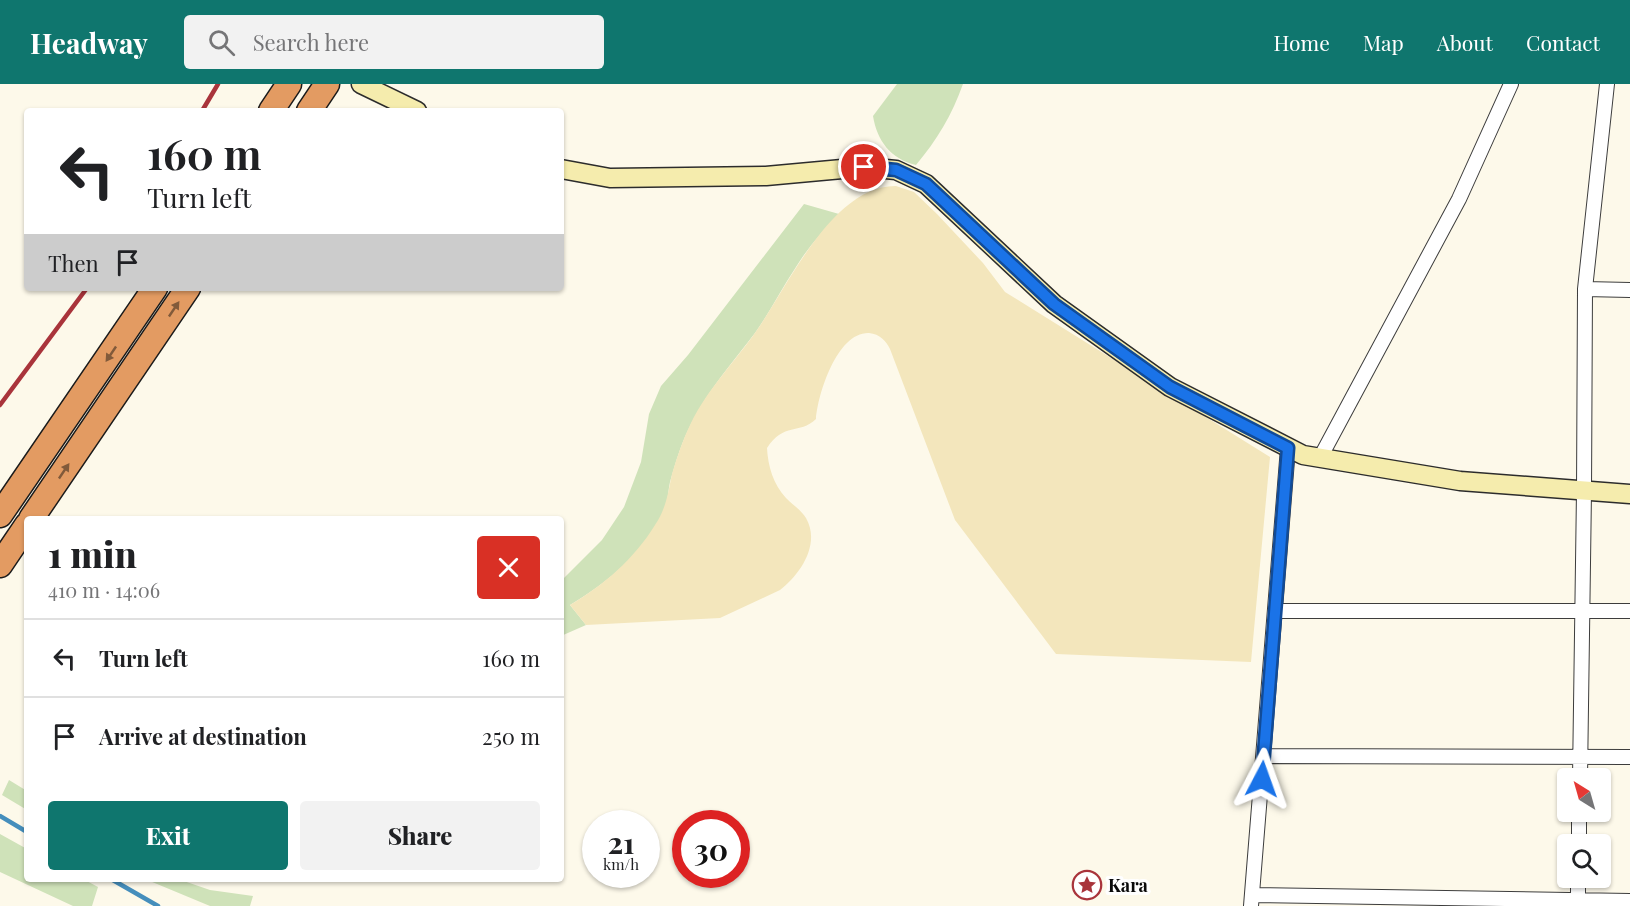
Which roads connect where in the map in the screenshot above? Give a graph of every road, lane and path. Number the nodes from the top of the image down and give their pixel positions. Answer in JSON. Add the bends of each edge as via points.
{"nodes":[{"id":1,"x":289,"y":84,"type":"edge"},
{"id":2,"x":327,"y":84,"type":"edge"},
{"id":3,"x":361,"y":84,"type":"edge"},
{"id":4,"x":1510,"y":84,"type":"edge"},
{"id":5,"x":1607,"y":84,"type":"edge"},
{"id":6,"x":274,"y":108,"type":"edge"},
{"id":7,"x":311,"y":108,"type":"edge"},
{"id":8,"x":411,"y":108,"type":"edge"},
{"id":9,"x":564,"y":170,"type":"edge"},
{"id":10,"x":1585,"y":289,"type":"junction"},
{"id":11,"x":1630,"y":290,"type":"edge"},
{"id":12,"x":153,"y":291,"type":"edge"},
{"id":13,"x":186,"y":291,"type":"edge"},
{"id":14,"x":1288,"y":448,"type":"junction"},
{"id":15,"x":1320,"y":458,"type":"junction"},
{"id":16,"x":1584,"y":491,"type":"junction"},
{"id":17,"x":1630,"y":494,"type":"edge"},
{"id":18,"x":0,"y":515,"type":"edge"},
{"id":19,"x":33,"y":516,"type":"edge"},
{"id":20,"x":24,"y":529,"type":"edge"},
{"id":21,"x":0,"y":565,"type":"edge"},
{"id":22,"x":1275,"y":611,"type":"junction"},
{"id":23,"x":1582,"y":611,"type":"junction"},
{"id":24,"x":1630,"y":611,"type":"edge"},
{"id":25,"x":1264,"y":756,"type":"junction"},
{"id":26,"x":1580,"y":757,"type":"junction"},
{"id":27,"x":1630,"y":757,"type":"edge"},
{"id":28,"x":1580,"y":768,"type":"edge"},
{"id":29,"x":1578,"y":888,"type":"edge"},
{"id":30,"x":1252,"y":900,"type":"edge"},
{"id":31,"x":1578,"y":901,"type":"junction"},
{"id":32,"x":1630,"y":901,"type":"edge"},
{"id":33,"x":1391,"y":902,"type":"edge"}],
"edges":[{"from":1,"to":6,"type":"highway"},
{"from":2,"to":7,"type":"highway"},
{"from":3,"to":8,"type":"street"},
{"from":4,"to":15,"type":"street","via":[[1459,199]]},
{"from":5,"to":10,"type":"street"},
{"from":9,"to":14,"type":"street","via":[[610,178],[766,177],[864,167],[896,170],[926,184],[1054,304],[1170,387]]},
{"from":10,"to":11,"type":"street"},
{"from":10,"to":16,"type":"street"},
{"from":12,"to":18,"type":"highway","one_way":true},
{"from":19,"to":13,"type":"highway","one_way":true},
{"from":14,"to":15,"type":"street"},
{"from":14,"to":22,"type":"street"},
{"from":15,"to":16,"type":"street","via":[[1460,481]]},
{"from":16,"to":17,"type":"street"},
{"from":16,"to":23,"type":"street"},
{"from":20,"to":21,"type":"highway"},
{"from":22,"to":23,"type":"street"},
{"from":22,"to":25,"type":"street"},
{"from":23,"to":24,"type":"street"},
{"from":23,"to":26,"type":"street"},
{"from":25,"to":26,"type":"street"},
{"from":25,"to":30,"type":"street"},
{"from":26,"to":27,"type":"street"},
{"from":26,"to":28,"type":"street"},
{"from":29,"to":31,"type":"street"},
{"from":30,"to":33,"type":"street"},
{"from":31,"to":32,"type":"street"},
{"from":31,"to":33,"type":"street"}]}
